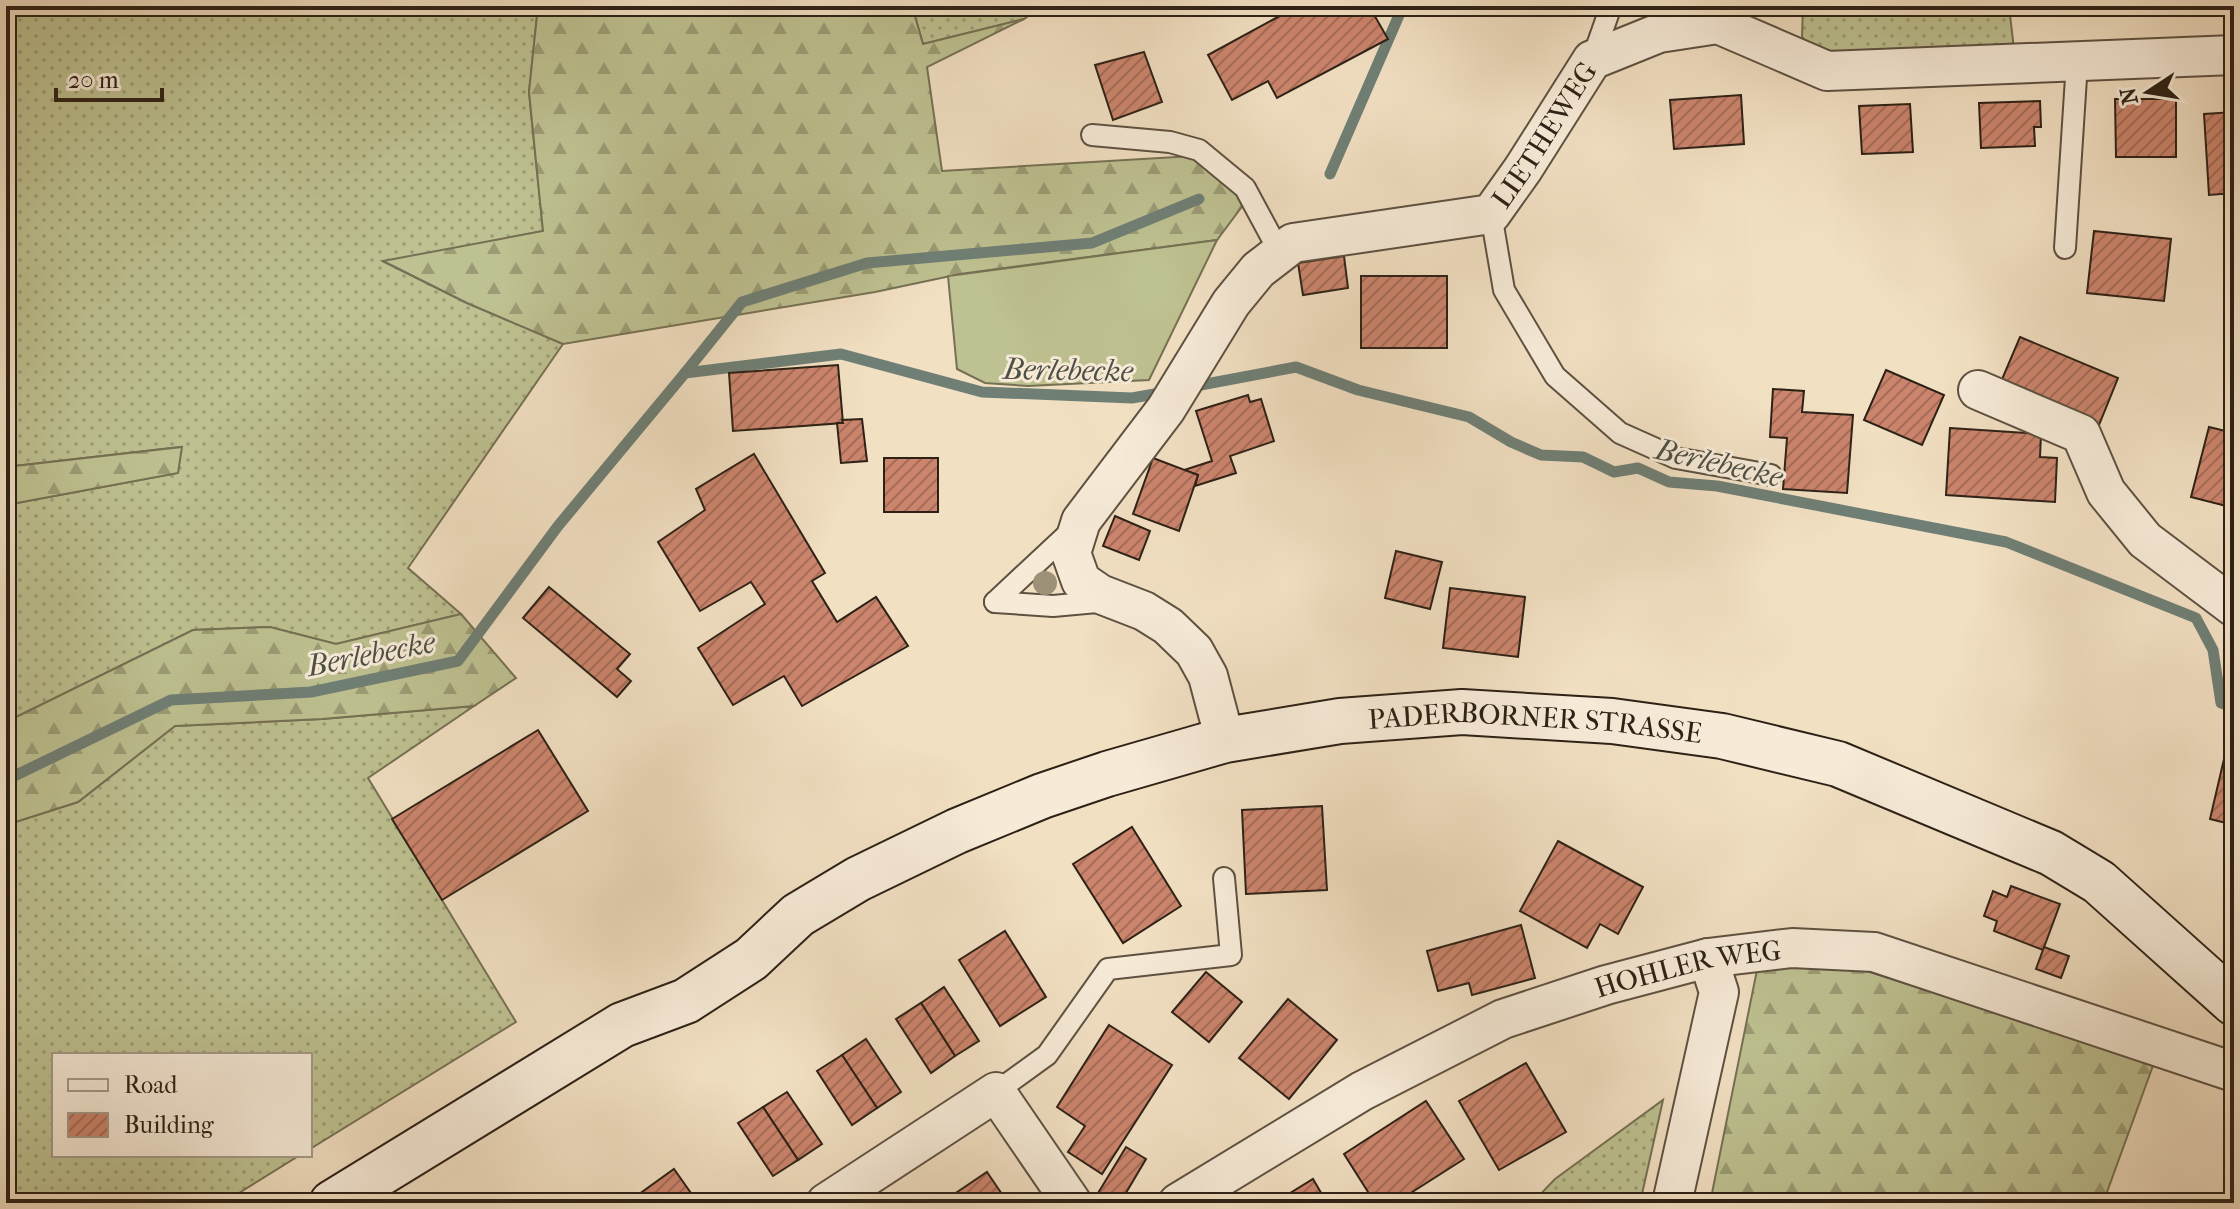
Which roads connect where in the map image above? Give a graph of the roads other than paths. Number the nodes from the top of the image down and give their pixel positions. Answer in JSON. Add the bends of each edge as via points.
{"nodes":[{"id":1,"x":1611,"y":6,"type":"edge"},
{"id":2,"x":1685,"y":6,"type":"edge"},
{"id":3,"x":1718,"y":24,"type":"junction"},
{"id":4,"x":2234,"y":55,"type":"edge"},
{"id":5,"x":1592,"y":60,"type":"junction"},
{"id":6,"x":2077,"y":62,"type":"junction"},
{"id":7,"x":1092,"y":135,"type":"dead end"},
{"id":8,"x":1491,"y":214,"type":"junction"},
{"id":9,"x":2065,"y":248,"type":"dead end"},
{"id":10,"x":1280,"y":253,"type":"junction"},
{"id":11,"x":1978,"y":390,"type":"dead end"},
{"id":12,"x":1771,"y":475,"type":"dead end"},
{"id":13,"x":1081,"y":521,"type":"junction"},
{"id":14,"x":1116,"y":600,"type":"junction"},
{"id":15,"x":2234,"y":607,"type":"edge"},
{"id":16,"x":1225,"y":740,"type":"junction"},
{"id":17,"x":1224,"y":878,"type":"dead end"},
{"id":18,"x":1708,"y":958,"type":"junction"},
{"id":19,"x":2234,"y":1003,"type":"edge"},
{"id":20,"x":2234,"y":1072,"type":"edge"},
{"id":21,"x":996,"y":1092,"type":"junction"},
{"id":22,"x":332,"y":1203,"type":"edge"},
{"id":23,"x":826,"y":1203,"type":"edge"},
{"id":24,"x":1072,"y":1203,"type":"edge"},
{"id":25,"x":1178,"y":1203,"type":"edge"},
{"id":26,"x":1672,"y":1203,"type":"edge"}],
"edges":[{"from":1,"to":5,"type":"lane"},
{"from":2,"to":3,"type":"lane"},
{"from":3,"to":5,"type":"street","name":"LIETHEWEG","via":[[1659,33]]},
{"from":3,"to":6,"type":"street","via":[[1827,71]]},
{"from":4,"to":6,"type":"street"},
{"from":5,"to":8,"type":"street","name":"LIETHEWEG"},
{"from":6,"to":9,"type":"lane"},
{"from":7,"to":10,"type":"lane","via":[[1199,150],[1245,188]]},
{"from":8,"to":10,"type":"street","name":"LIETHEWEG","via":[[1293,243]]},
{"from":8,"to":12,"type":"lane","via":[[1504,290],[1555,376],[1620,433],[1676,458]]},
{"from":10,"to":13,"type":"street","name":"LIETHEWEG","via":[[1231,303],[1166,409]]},
{"from":11,"to":15,"type":"street","via":[[2081,434],[2106,492],[2145,540]]},
{"from":13,"to":14,"type":"street","name":"LIETHEWEG","via":[[1071,553],[1081,581]]},
{"from":13,"to":14,"type":"lane","via":[[995,602],[1053,606]]},
{"from":14,"to":16,"type":"street","name":"LIETHEWEG","via":[[1168,626],[1194,651],[1208,676]]},
{"from":16,"to":19,"type":"main road","name":"PADERBORNER STRASSE","via":[[1340,721],[1462,712],[1612,721],[1722,736],[1838,764],[2051,853],[2099,882]]},
{"from":16,"to":22,"type":"main road","name":"PADERBORNER STRASSE","via":[[1042,796],[886,866],[798,915],[751,959],[686,1001],[622,1025]]},
{"from":17,"to":21,"type":"lane","via":[[1231,955],[1108,969],[1047,1055]]},
{"from":18,"to":20,"type":"street","name":"HOHLER WEG","via":[[1792,948],[1874,952]]},
{"from":18,"to":25,"type":"street","name":"HOHLER WEG","via":[[1503,1019],[1362,1091]]},
{"from":18,"to":26,"type":"street","via":[[1719,992]]},
{"from":21,"to":23,"type":"street"},
{"from":21,"to":24,"type":"street"}]}
